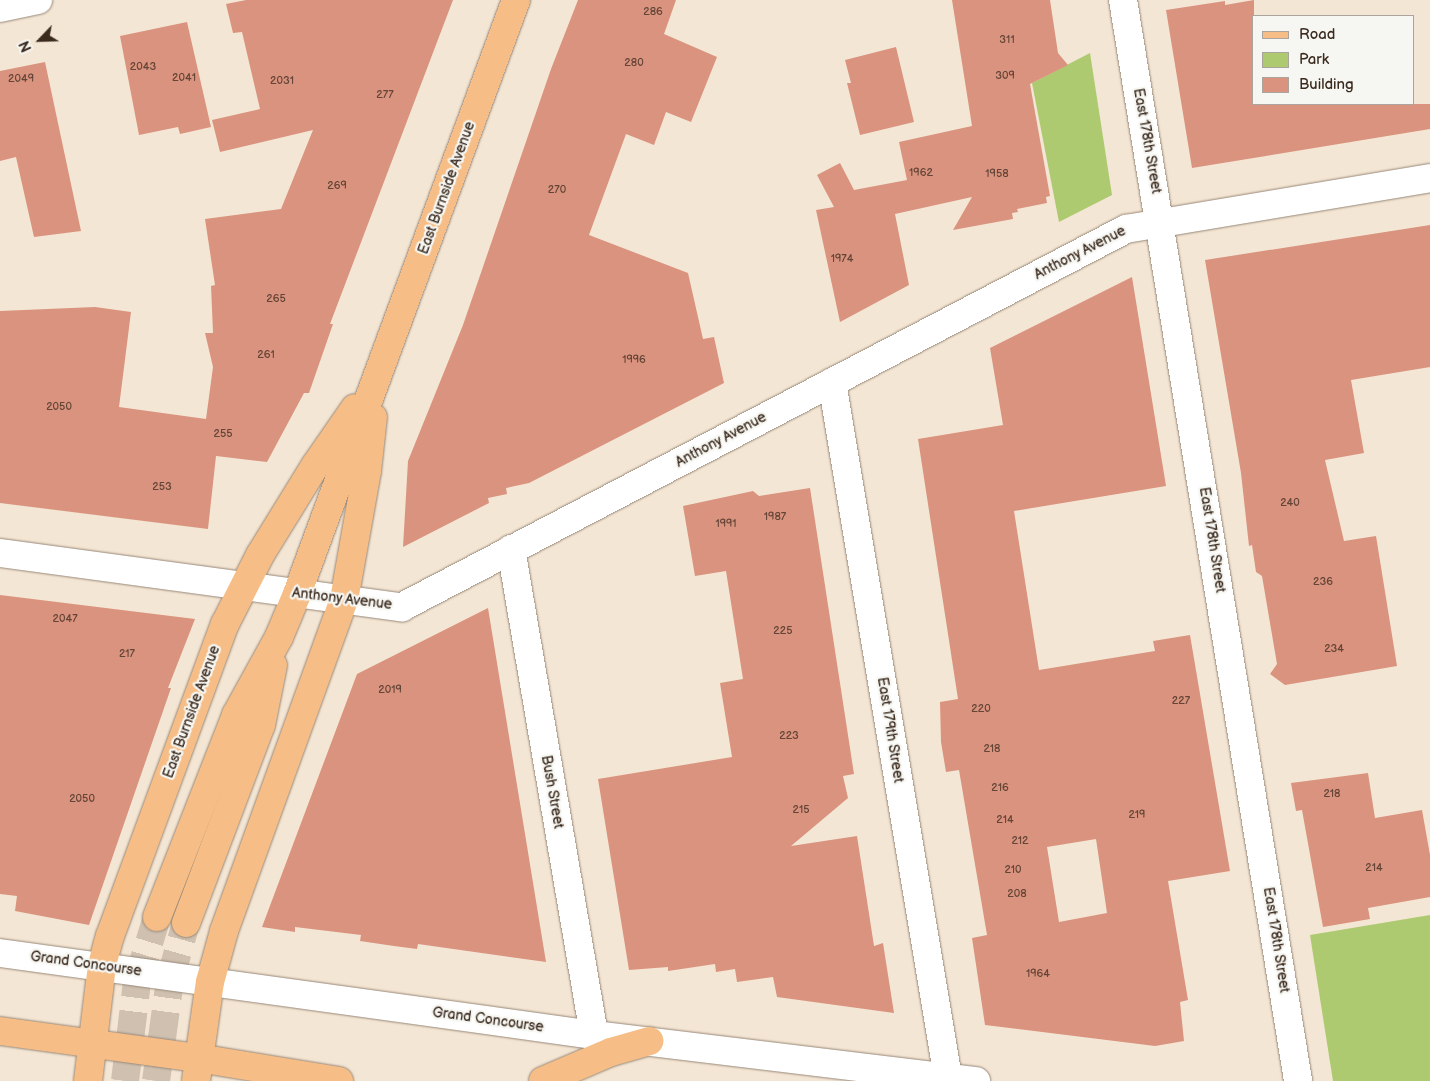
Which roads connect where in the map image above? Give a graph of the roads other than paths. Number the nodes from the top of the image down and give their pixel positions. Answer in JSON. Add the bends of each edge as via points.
{"nodes":[{"id":1,"x":38,"y":0,"type":"edge"},
{"id":2,"x":516,"y":0,"type":"edge"},
{"id":3,"x":1123,"y":0,"type":"edge"},
{"id":4,"x":0,"y":8,"type":"edge"},
{"id":5,"x":1430,"y":178,"type":"edge"},
{"id":6,"x":1160,"y":221,"type":"junction"},
{"id":7,"x":378,"y":376,"type":"junction"},
{"id":8,"x":832,"y":382,"type":"junction"},
{"id":9,"x":511,"y":549,"type":"junction"},
{"id":10,"x":0,"y":553,"type":"edge"},
{"id":11,"x":242,"y":585,"type":"junction"},
{"id":12,"x":296,"y":594,"type":"junction"},
{"id":13,"x":344,"y":600,"type":"junction"},
{"id":14,"x":279,"y":636,"type":"junction"},
{"id":15,"x":157,"y":917,"type":"tunnel mouth"},
{"id":16,"x":186,"y":923,"type":"tunnel mouth"},
{"id":17,"x":0,"y":953,"type":"edge"},
{"id":18,"x":102,"y":966,"type":"junction"},
{"id":19,"x":210,"y":982,"type":"junction"},
{"id":20,"x":0,"y":1032,"type":"edge"},
{"id":21,"x":594,"y":1035,"type":"junction"},
{"id":22,"x":649,"y":1041,"type":"junction"},
{"id":23,"x":91,"y":1043,"type":"junction"},
{"id":24,"x":197,"y":1069,"type":"edge"},
{"id":25,"x":948,"y":1078,"type":"junction"},
{"id":26,"x":88,"y":1081,"type":"edge"},
{"id":27,"x":339,"y":1081,"type":"edge"},
{"id":28,"x":543,"y":1081,"type":"edge"},
{"id":29,"x":976,"y":1081,"type":"edge"},
{"id":30,"x":1298,"y":1081,"type":"edge"}],
"edges":[{"from":1,"to":4,"type":"street"},
{"from":2,"to":7,"type":"main road","name":"East Burnside Avenue"},
{"from":3,"to":6,"type":"street","name":"East 178th Street"},
{"from":5,"to":6,"type":"street","name":"Anthony Avenue"},
{"from":6,"to":8,"type":"street","name":"Anthony Avenue","via":[[1126,228]]},
{"from":6,"to":30,"type":"street","name":"East 178th Street"},
{"from":7,"to":11,"type":"main road","name":"East Burnside Avenue","via":[[315,466]]},
{"from":7,"to":12,"type":"main road","name":"East Burnside Avenue"},
{"from":7,"to":13,"type":"main road","name":"East Burnside Avenue","via":[[368,471]]},
{"from":8,"to":9,"type":"street","name":"Anthony Avenue"},
{"from":8,"to":25,"type":"street","name":"East 179th Street"},
{"from":9,"to":13,"type":"street","name":"Anthony Avenue","via":[[402,607]]},
{"from":9,"to":21,"type":"street","name":"Bush Street"},
{"from":10,"to":11,"type":"street","name":"Anthony Avenue"},
{"from":11,"to":12,"type":"street","name":"Anthony Avenue"},
{"from":11,"to":18,"type":"main road","name":"East Burnside Avenue","via":[[211,660],[110,936]]},
{"from":12,"to":13,"type":"street","name":"Anthony Avenue"},
{"from":12,"to":14,"type":"main road","name":"East Burnside Avenue"},
{"from":13,"to":19,"type":"main road","name":"East Burnside Avenue","via":[[224,931]]},
{"from":14,"to":15,"type":"main road","name":"East Burnside Avenue","via":[[236,714]]},
{"from":14,"to":16,"type":"main road","name":"East Burnside Avenue","via":[[260,725]]},
{"from":17,"to":18,"type":"street","name":"Grand Concourse"},
{"from":18,"to":19,"type":"street","name":"Grand Concourse"},
{"from":18,"to":23,"type":"main road","name":"East Burnside Avenue"},
{"from":19,"to":21,"type":"street","name":"Grand Concourse"},
{"from":19,"to":24,"type":"main road","name":"East Burnside Avenue"},
{"from":20,"to":23,"type":"main road"},
{"from":21,"to":22,"type":"street","name":"Grand Concourse"},
{"from":22,"to":25,"type":"street","name":"Grand Concourse"},
{"from":22,"to":28,"type":"main road","via":[[611,1052]]},
{"from":23,"to":24,"type":"main road"},
{"from":23,"to":26,"type":"main road","name":"East Burnside Avenue"},
{"from":24,"to":27,"type":"main road"},
{"from":25,"to":29,"type":"street","name":"Grand Concourse"}]}
